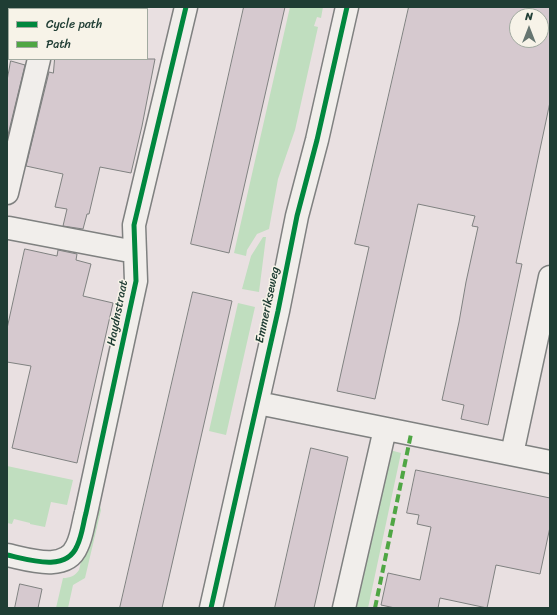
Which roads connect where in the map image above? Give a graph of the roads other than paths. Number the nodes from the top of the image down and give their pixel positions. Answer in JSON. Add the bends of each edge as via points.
{"nodes":[{"id":1,"x":186,"y":7,"type":"edge"},
{"id":2,"x":348,"y":7,"type":"edge"},
{"id":3,"x":39,"y":60,"type":"edge"},
{"id":4,"x":7,"y":193,"type":"edge"},
{"id":5,"x":8,"y":229,"type":"edge"},
{"id":6,"x":135,"y":252,"type":"junction"},
{"id":7,"x":550,"y":277,"type":"edge"},
{"id":8,"x":258,"y":403,"type":"junction"},
{"id":9,"x":385,"y":429,"type":"junction"},
{"id":10,"x":512,"y":454,"type":"junction"},
{"id":11,"x":550,"y":462,"type":"edge"},
{"id":12,"x":7,"y":555,"type":"edge"},
{"id":13,"x":211,"y":608,"type":"edge"},
{"id":14,"x":344,"y":608,"type":"edge"}],
"edges":[{"from":1,"to":6,"type":"street","name":"Haydnstraat","via":[[134,225]]},
{"from":2,"to":8,"type":"street","name":"Emmerikseweg","via":[[297,216]]},
{"from":3,"to":4,"type":"street"},
{"from":5,"to":6,"type":"street"},
{"from":6,"to":12,"type":"street","name":"Haydnstraat","via":[[136,281],[77,547],[72,555],[64,560],[52,562],[38,562]]},
{"from":7,"to":10,"type":"street"},
{"from":8,"to":9,"type":"street"},
{"from":8,"to":13,"type":"street","name":"Emmerikseweg"},
{"from":9,"to":10,"type":"street"},
{"from":9,"to":14,"type":"street"},
{"from":10,"to":11,"type":"street"}]}
